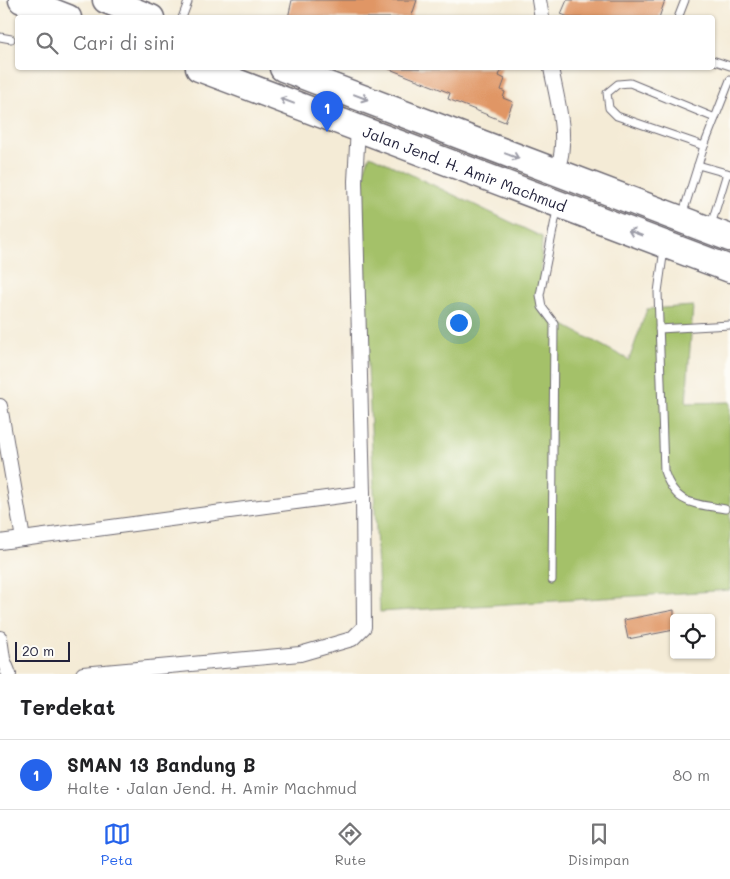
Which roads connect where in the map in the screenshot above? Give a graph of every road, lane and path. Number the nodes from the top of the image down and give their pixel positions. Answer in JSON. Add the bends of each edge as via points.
{"nodes":[{"id":1,"x":22,"y":0,"type":"edge"},
{"id":2,"x":106,"y":0,"type":"edge"},
{"id":3,"x":539,"y":0,"type":"edge"},
{"id":4,"x":685,"y":0,"type":"edge"},
{"id":5,"x":188,"y":2,"type":"dead end"},
{"id":6,"x":136,"y":11,"type":"edge"},
{"id":7,"x":60,"y":15,"type":"edge"},
{"id":8,"x":183,"y":15,"type":"edge"},
{"id":9,"x":542,"y":15,"type":"edge"},
{"id":10,"x":679,"y":15,"type":"edge"},
{"id":11,"x":0,"y":37,"type":"edge"},
{"id":12,"x":11,"y":39,"type":"dead end"},
{"id":13,"x":715,"y":61,"type":"edge"},
{"id":14,"x":730,"y":66,"type":"edge"},
{"id":15,"x":205,"y":70,"type":"edge"},
{"id":16,"x":288,"y":70,"type":"edge"},
{"id":17,"x":551,"y":70,"type":"edge"},
{"id":18,"x":730,"y":80,"type":"edge"},
{"id":19,"x":715,"y":118,"type":"junction"},
{"id":20,"x":358,"y":128,"type":"junction"},
{"id":21,"x":704,"y":146,"type":"junction"},
{"id":22,"x":698,"y":165,"type":"junction"},
{"id":23,"x":556,"y":173,"type":"junction"},
{"id":24,"x":729,"y":174,"type":"edge"},
{"id":25,"x":558,"y":204,"type":"junction"},
{"id":26,"x":681,"y":219,"type":"junction"},
{"id":27,"x":720,"y":234,"type":"edge"},
{"id":28,"x":665,"y":245,"type":"junction"},
{"id":29,"x":730,"y":269,"type":"edge"},
{"id":30,"x":730,"y":325,"type":"edge"},
{"id":31,"x":659,"y":329,"type":"junction"},
{"id":32,"x":0,"y":406,"type":"edge"},
{"id":33,"x":363,"y":493,"type":"junction"},
{"id":34,"x":725,"y":508,"type":"dead end"},
{"id":35,"x":23,"y":539,"type":"junction"},
{"id":36,"x":0,"y":542,"type":"edge"},
{"id":37,"x":552,"y":580,"type":"dead end"},
{"id":38,"x":0,"y":638,"type":"edge"},
{"id":39,"x":102,"y":673,"type":"edge"},
{"id":40,"x":9,"y":674,"type":"edge"},
{"id":41,"x":83,"y":674,"type":"edge"}],
"edges":[{"from":1,"to":7,"type":"highway"},
{"from":2,"to":6,"type":"highway"},
{"from":3,"to":9,"type":"street"},
{"from":4,"to":10,"type":"lane"},
{"from":5,"to":8,"type":"lane"},
{"from":11,"to":12,"type":"lane"},
{"from":13,"to":14,"type":"lane"},
{"from":20,"to":15,"type":"highway","name":"Jalan Jend. H. Amir Machmud","one_way":true},
{"from":16,"to":23,"type":"highway","name":"Jalan Jend. H. Amir Machmud","one_way":true},
{"from":17,"to":23,"type":"street","via":[[563,144],[562,160]]},
{"from":18,"to":19,"type":"lane"},
{"from":19,"to":21,"type":"lane"},
{"from":19,"to":21,"type":"lane","via":[[630,83],[618,84],[607,93],[609,108],[617,116]]},
{"from":20,"to":25,"type":"highway","name":"Jalan Jend. H. Amir Machmud"},
{"from":20,"to":33,"type":"street","via":[[356,236]]},
{"from":21,"to":22,"type":"lane"},
{"from":22,"to":24,"type":"lane"},
{"from":22,"to":26,"type":"lane"},
{"from":23,"to":26,"type":"highway","name":"Jalan Jend. H. Amir Machmud"},
{"from":24,"to":27,"type":"lane"},
{"from":28,"to":25,"type":"highway","name":"Jalan Jend. H. Amir Machmud","one_way":true},
{"from":25,"to":37,"type":"lane","via":[[540,295],[542,307],[554,323]]},
{"from":26,"to":27,"type":"highway","name":"Jalan Jend. H. Amir Machmud"},
{"from":28,"to":29,"type":"highway","name":"Jalan Jend. H. Amir Machmud"},
{"from":28,"to":31,"type":"lane","via":[[658,292]]},
{"from":30,"to":31,"type":"lane"},
{"from":31,"to":34,"type":"lane","via":[[664,471],[670,488],[687,502]]},
{"from":32,"to":35,"type":"street"},
{"from":33,"to":35,"type":"street"},
{"from":33,"to":39,"type":"street","via":[[365,618],[364,627],[352,639],[300,654]]},
{"from":35,"to":36,"type":"street"},
{"from":38,"to":40,"type":"street"},
{"from":39,"to":41,"type":"street"}]}
